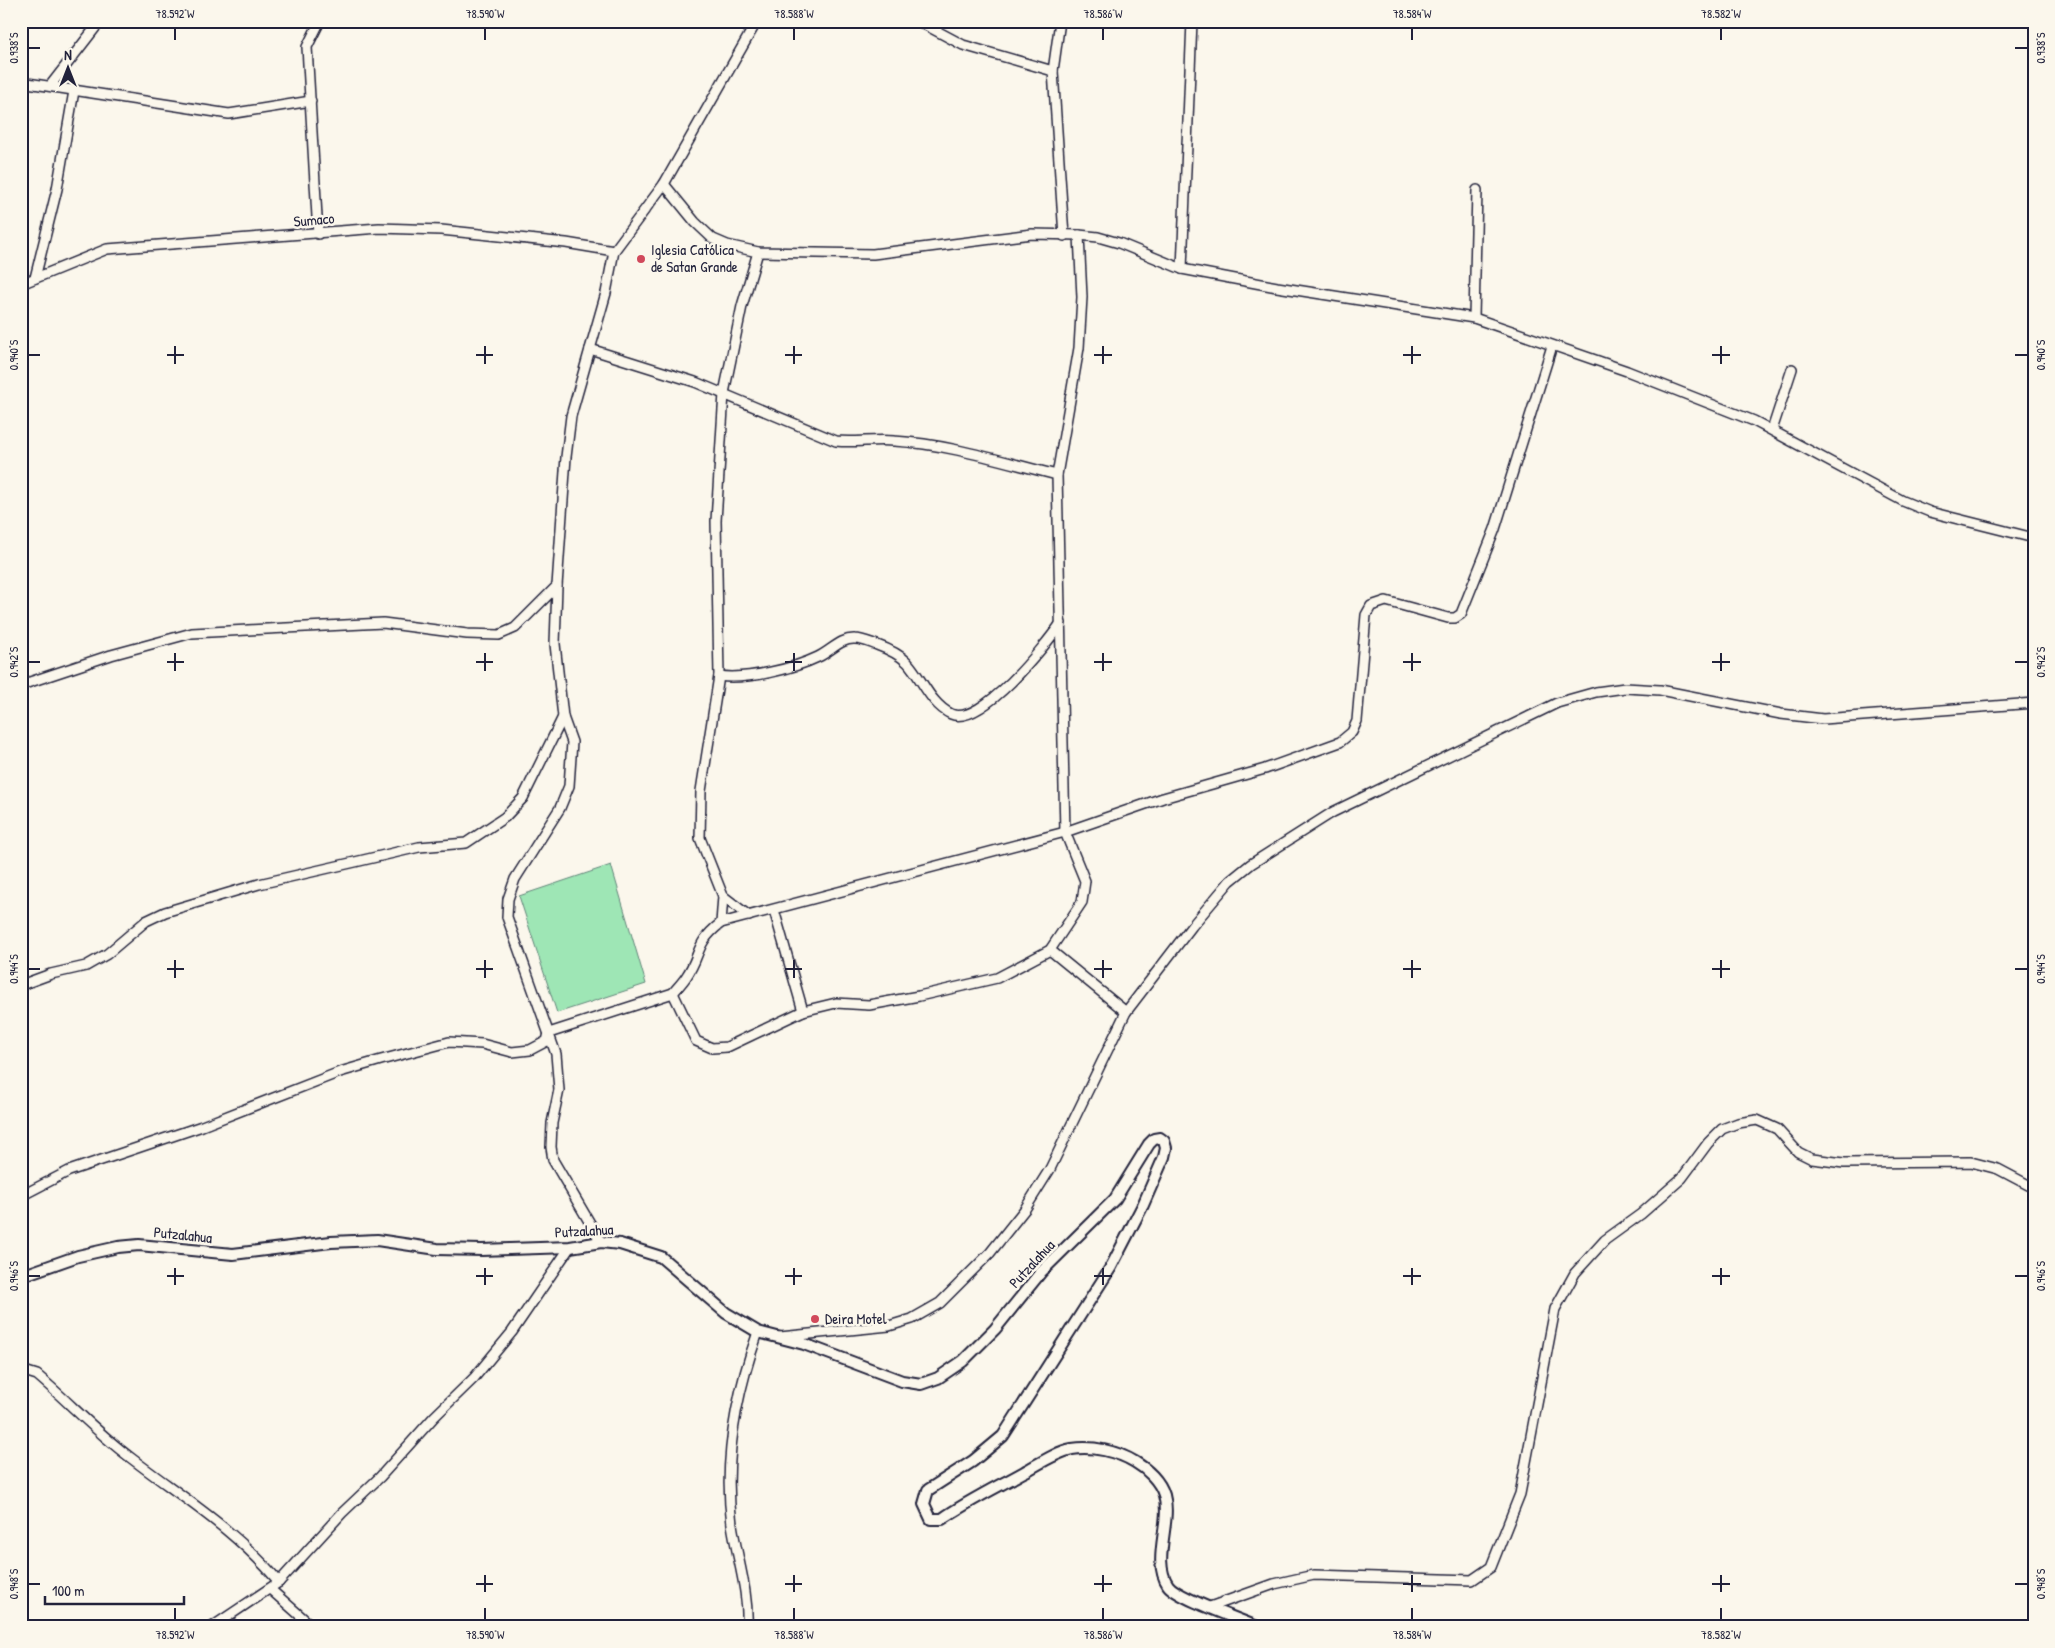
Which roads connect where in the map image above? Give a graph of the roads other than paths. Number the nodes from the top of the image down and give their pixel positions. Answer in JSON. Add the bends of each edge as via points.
{"nodes":[{"id":1,"x":98,"y":21,"type":"edge"},
{"id":2,"x":320,"y":21,"type":"edge"},
{"id":3,"x":757,"y":21,"type":"edge"},
{"id":4,"x":918,"y":21,"type":"edge"},
{"id":5,"x":1060,"y":21,"type":"edge"},
{"id":6,"x":1192,"y":21,"type":"edge"},
{"id":7,"x":1053,"y":71,"type":"junction"},
{"id":8,"x":21,"y":82,"type":"edge"},
{"id":9,"x":50,"y":86,"type":"junction"},
{"id":10,"x":74,"y":91,"type":"junction"},
{"id":11,"x":311,"y":101,"type":"junction"},
{"id":12,"x":664,"y":184,"type":"junction"},
{"id":13,"x":1477,"y":190,"type":"dead end"},
{"id":14,"x":318,"y":234,"type":"junction"},
{"id":15,"x":1079,"y":235,"type":"junction"},
{"id":16,"x":1064,"y":236,"type":"junction"},
{"id":17,"x":614,"y":251,"type":"junction"},
{"id":18,"x":758,"y":252,"type":"junction"},
{"id":19,"x":1182,"y":268,"type":"junction"},
{"id":20,"x":35,"y":278,"type":"junction"},
{"id":21,"x":21,"y":284,"type":"edge"},
{"id":22,"x":1474,"y":318,"type":"junction"},
{"id":23,"x":1552,"y":346,"type":"junction"},
{"id":24,"x":590,"y":349,"type":"junction"},
{"id":25,"x":1792,"y":369,"type":"dead end"},
{"id":26,"x":724,"y":393,"type":"junction"},
{"id":27,"x":1772,"y":430,"type":"junction"},
{"id":28,"x":1057,"y":475,"type":"junction"},
{"id":29,"x":2034,"y":538,"type":"edge"},
{"id":30,"x":557,"y":586,"type":"junction"},
{"id":31,"x":1061,"y":623,"type":"junction"},
{"id":32,"x":719,"y":676,"type":"junction"},
{"id":33,"x":21,"y":685,"type":"edge"},
{"id":34,"x":2034,"y":702,"type":"edge"},
{"id":35,"x":563,"y":717,"type":"junction"},
{"id":36,"x":1065,"y":832,"type":"junction"},
{"id":37,"x":723,"y":896,"type":"junction"},
{"id":38,"x":774,"y":910,"type":"junction"},
{"id":39,"x":749,"y":916,"type":"junction"},
{"id":40,"x":721,"y":924,"type":"junction"},
{"id":41,"x":1050,"y":950,"type":"junction"},
{"id":42,"x":21,"y":985,"type":"edge"},
{"id":43,"x":673,"y":993,"type":"junction"},
{"id":44,"x":803,"y":1011,"type":"junction"},
{"id":45,"x":1126,"y":1012,"type":"junction"},
{"id":46,"x":549,"y":1033,"type":"junction"},
{"id":47,"x":2034,"y":1188,"type":"edge"},
{"id":48,"x":21,"y":1196,"type":"edge"},
{"id":49,"x":601,"y":1242,"type":"junction"},
{"id":50,"x":570,"y":1247,"type":"junction"},
{"id":51,"x":21,"y":1276,"type":"edge"},
{"id":52,"x":758,"y":1332,"type":"junction"},
{"id":53,"x":778,"y":1337,"type":"junction"},
{"id":54,"x":21,"y":1370,"type":"edge"},
{"id":55,"x":279,"y":1582,"type":"junction"},
{"id":56,"x":270,"y":1589,"type":"junction"},
{"id":57,"x":1210,"y":1607,"type":"junction"},
{"id":58,"x":212,"y":1627,"type":"edge"},
{"id":59,"x":313,"y":1627,"type":"edge"},
{"id":60,"x":746,"y":1627,"type":"edge"},
{"id":61,"x":1257,"y":1627,"type":"edge"}],
"edges":[{"from":1,"to":9,"type":"street","via":[[96,28]]},
{"from":2,"to":11,"type":"street","via":[[307,47]]},
{"from":3,"to":12,"type":"street"},
{"from":4,"to":7,"type":"street","via":[[963,45]]},
{"from":5,"to":7,"type":"street"},
{"from":6,"to":19,"type":"street"},
{"from":7,"to":16,"type":"street"},
{"from":8,"to":9,"type":"street"},
{"from":9,"to":10,"type":"street"},
{"from":10,"to":11,"type":"street","via":[[229,114]]},
{"from":10,"to":20,"type":"street","via":[[57,189]]},
{"from":11,"to":14,"type":"street"},
{"from":12,"to":17,"type":"street"},
{"from":12,"to":18,"type":"street","via":[[695,222],[714,239]]},
{"from":13,"to":22,"type":"street"},
{"from":14,"to":17,"type":"street","name":"Sumaco","via":[[410,228],[566,243]]},
{"from":14,"to":20,"type":"street","name":"Sumaco","via":[[107,249]]},
{"from":15,"to":16,"type":"street"},
{"from":15,"to":19,"type":"street","via":[[1119,243]]},
{"from":15,"to":28,"type":"street","via":[[1082,297],[1079,348]]},
{"from":16,"to":18,"type":"street","via":[[1032,234],[873,254]]},
{"from":17,"to":24,"type":"street"},
{"from":18,"to":26,"type":"street","via":[[742,306]]},
{"from":19,"to":22,"type":"street","via":[[1277,287]]},
{"from":20,"to":21,"type":"street","name":"Sumaco"},
{"from":22,"to":23,"type":"street"},
{"from":23,"to":27,"type":"street","via":[[1627,371]]},
{"from":23,"to":36,"type":"street","via":[[1498,520],[1462,614],[1448,618],[1386,601],[1371,606],[1366,615],[1360,703],[1352,732],[1340,742],[1265,769],[1163,798]]},
{"from":24,"to":26,"type":"street"},
{"from":24,"to":30,"type":"street","via":[[571,416]]},
{"from":25,"to":27,"type":"street"},
{"from":26,"to":28,"type":"street","via":[[836,441],[894,440]]},
{"from":26,"to":32,"type":"street","via":[[716,522]]},
{"from":27,"to":29,"type":"street","via":[[1903,501]]},
{"from":28,"to":31,"type":"street"},
{"from":30,"to":33,"type":"street","via":[[514,628],[499,635],[383,623],[192,633],[111,655]]},
{"from":30,"to":35,"type":"street","via":[[556,644]]},
{"from":31,"to":32,"type":"street","via":[[1040,652],[1009,685],[964,715],[953,715],[942,709],[898,655],[856,639],[846,640],[812,660],[745,677]]},
{"from":31,"to":36,"type":"street"},
{"from":32,"to":37,"type":"street","via":[[699,816],[700,838]]},
{"from":34,"to":45,"type":"street","via":[[1823,719],[1660,690],[1596,692],[1558,703],[1333,812],[1251,864],[1230,881]]},
{"from":35,"to":42,"type":"street","via":[[523,798],[505,817],[466,843],[419,847],[259,884],[166,912],[146,921],[107,954],[86,966]]},
{"from":35,"to":46,"type":"street","via":[[572,742],[569,786],[560,808],[515,879],[508,899],[507,917]]},
{"from":36,"to":38,"type":"street"},
{"from":36,"to":41,"type":"street","via":[[1085,881],[1082,902]]},
{"from":37,"to":39,"type":"street"},
{"from":37,"to":40,"type":"street"},
{"from":38,"to":39,"type":"street"},
{"from":38,"to":44,"type":"street"},
{"from":39,"to":40,"type":"street"},
{"from":40,"to":43,"type":"street","via":[[700,945],[687,976]]},
{"from":41,"to":44,"type":"street","via":[[996,978],[868,1005],[836,1003]]},
{"from":41,"to":45,"type":"street"},
{"from":43,"to":44,"type":"street","via":[[696,1041],[712,1048],[727,1047]]},
{"from":43,"to":46,"type":"street"},
{"from":45,"to":53,"type":"street","via":[[1050,1170],[1025,1209],[990,1253],[940,1303],[912,1319],[889,1326]]},
{"from":46,"to":48,"type":"street","via":[[546,1041],[530,1050],[512,1052],[482,1044],[450,1042],[340,1072],[202,1126],[69,1171]]},
{"from":46,"to":49,"type":"street","via":[[556,1054],[559,1090],[552,1123],[553,1160]]},
{"from":47,"to":57,"type":"street","via":[[1998,1169],[1971,1162],[1844,1163],[1812,1159],[1798,1152],[1777,1129],[1757,1120],[1722,1129],[1682,1178],[1605,1240],[1575,1272],[1554,1309],[1520,1494],[1491,1567],[1472,1580],[1314,1575],[1274,1584]]},
{"from":49,"to":50,"type":"street","name":"Putzalahua"},
{"from":49,"to":52,"type":"street","name":"Putzalahua","via":[[620,1244],[661,1257],[726,1313]]},
{"from":50,"to":51,"type":"street","name":"Putzalahua","via":[[437,1249],[377,1240],[233,1254],[139,1245],[78,1256]]},
{"from":50,"to":55,"type":"street","via":[[492,1358]]},
{"from":52,"to":53,"type":"street","name":"Putzalahua"},
{"from":52,"to":60,"type":"street","via":[[738,1407],[729,1473],[732,1523],[743,1582]]},
{"from":53,"to":57,"type":"street","name":"Putzalahua","via":[[902,1381],[921,1384],[938,1378],[963,1360],[995,1329],[1041,1272],[1115,1198],[1149,1144],[1154,1139],[1162,1139],[1166,1148],[1164,1157],[1130,1232],[1003,1436],[973,1461],[928,1490],[924,1504],[931,1518],[942,1519],[1050,1457],[1070,1449],[1088,1448],[1120,1454],[1142,1466],[1155,1478],[1164,1494],[1162,1564],[1167,1584]]},
{"from":54,"to":55,"type":"street","via":[[37,1375],[129,1457],[224,1526],[258,1557]]},
{"from":55,"to":56,"type":"street"},
{"from":56,"to":58,"type":"street"},
{"from":56,"to":59,"type":"street"},
{"from":57,"to":61,"type":"street","name":"Putzalahua"}]}
